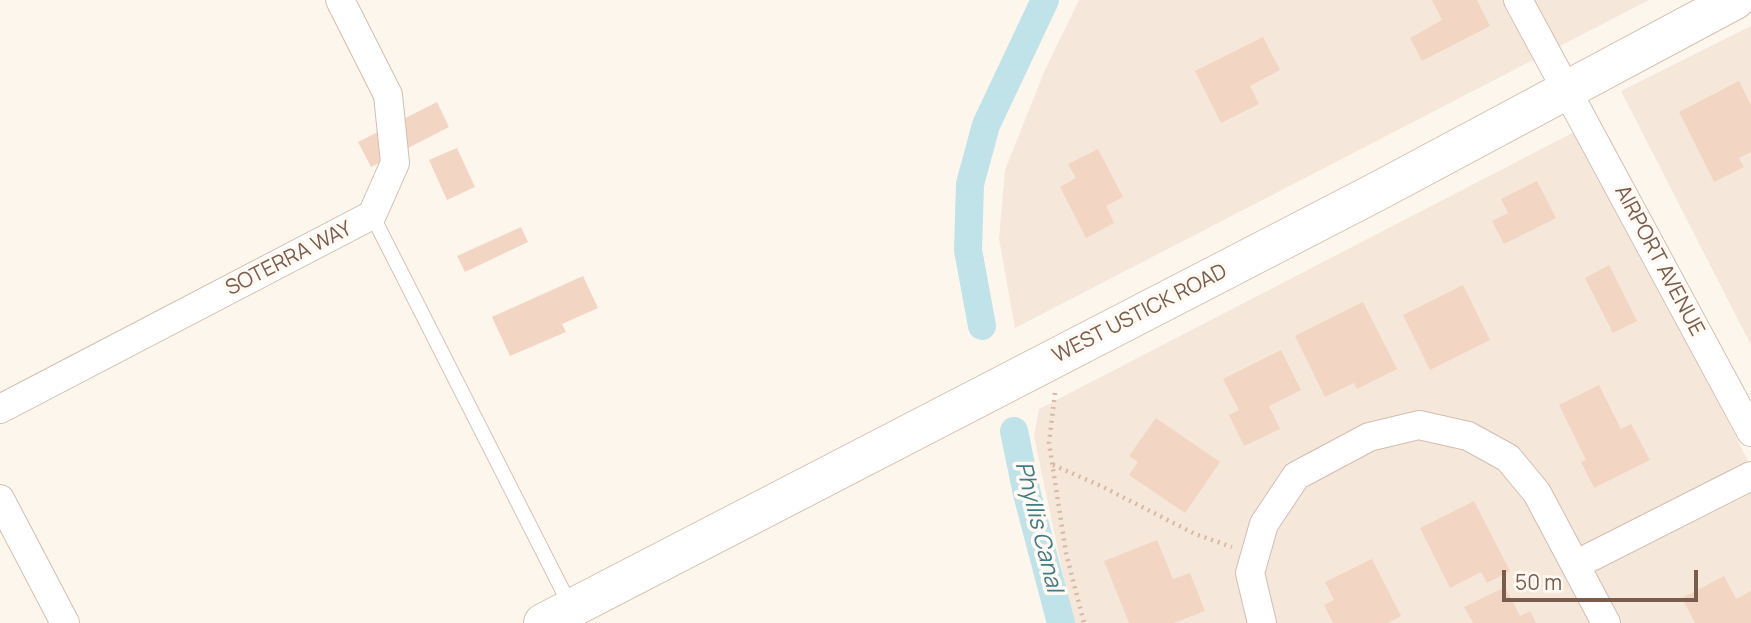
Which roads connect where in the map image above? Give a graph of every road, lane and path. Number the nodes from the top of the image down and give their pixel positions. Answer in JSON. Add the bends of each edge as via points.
{"nodes":[{"id":1,"x":340,"y":0,"type":"edge"},
{"id":2,"x":1518,"y":0,"type":"edge"},
{"id":3,"x":1735,"y":0,"type":"edge"},
{"id":4,"x":1566,"y":90,"type":"junction"},
{"id":5,"x":372,"y":215,"type":"junction"},
{"id":6,"x":1068,"y":352,"type":"junction"},
{"id":7,"x":0,"y":409,"type":"edge"},
{"id":8,"x":1751,"y":432,"type":"edge"},
{"id":9,"x":1052,"y":465,"type":"junction"},
{"id":10,"x":1751,"y":476,"type":"edge"},
{"id":11,"x":0,"y":499,"type":"edge"},
{"id":12,"x":1256,"y":554,"type":"junction"},
{"id":13,"x":1577,"y":564,"type":"junction"},
{"id":14,"x":557,"y":615,"type":"edge"},
{"id":15,"x":65,"y":623,"type":"edge"},
{"id":16,"x":1084,"y":623,"type":"edge"},
{"id":17,"x":1262,"y":623,"type":"edge"},
{"id":18,"x":1606,"y":623,"type":"edge"}],
"edges":[{"from":1,"to":5,"type":"street","name":"SOTERRA WAY","via":[[388,95],[395,163]]},
{"from":2,"to":4,"type":"street","name":"AIRPORT AVENUE"},
{"from":3,"to":4,"type":"main road","name":"WEST USTICK ROAD"},
{"from":4,"to":6,"type":"main road","name":"WEST USTICK ROAD"},
{"from":4,"to":8,"type":"street","name":"AIRPORT AVENUE"},
{"from":5,"to":7,"type":"street","name":"SOTERRA WAY"},
{"from":5,"to":14,"type":"lane"},
{"from":6,"to":9,"type":"path","via":[[1053,400]]},
{"from":6,"to":14,"type":"main road","name":"WEST USTICK ROAD"},
{"from":9,"to":12,"type":"path","via":[[1195,534]]},
{"from":9,"to":16,"type":"path","via":[[1066,553]]},
{"from":10,"to":13,"type":"street"},
{"from":11,"to":15,"type":"street"},
{"from":12,"to":13,"type":"street","via":[[1264,524],[1296,476],[1368,437],[1419,425],[1468,436],[1508,458],[1537,493]]},
{"from":12,"to":17,"type":"street","via":[[1250,573]]},
{"from":13,"to":18,"type":"street"}]}
